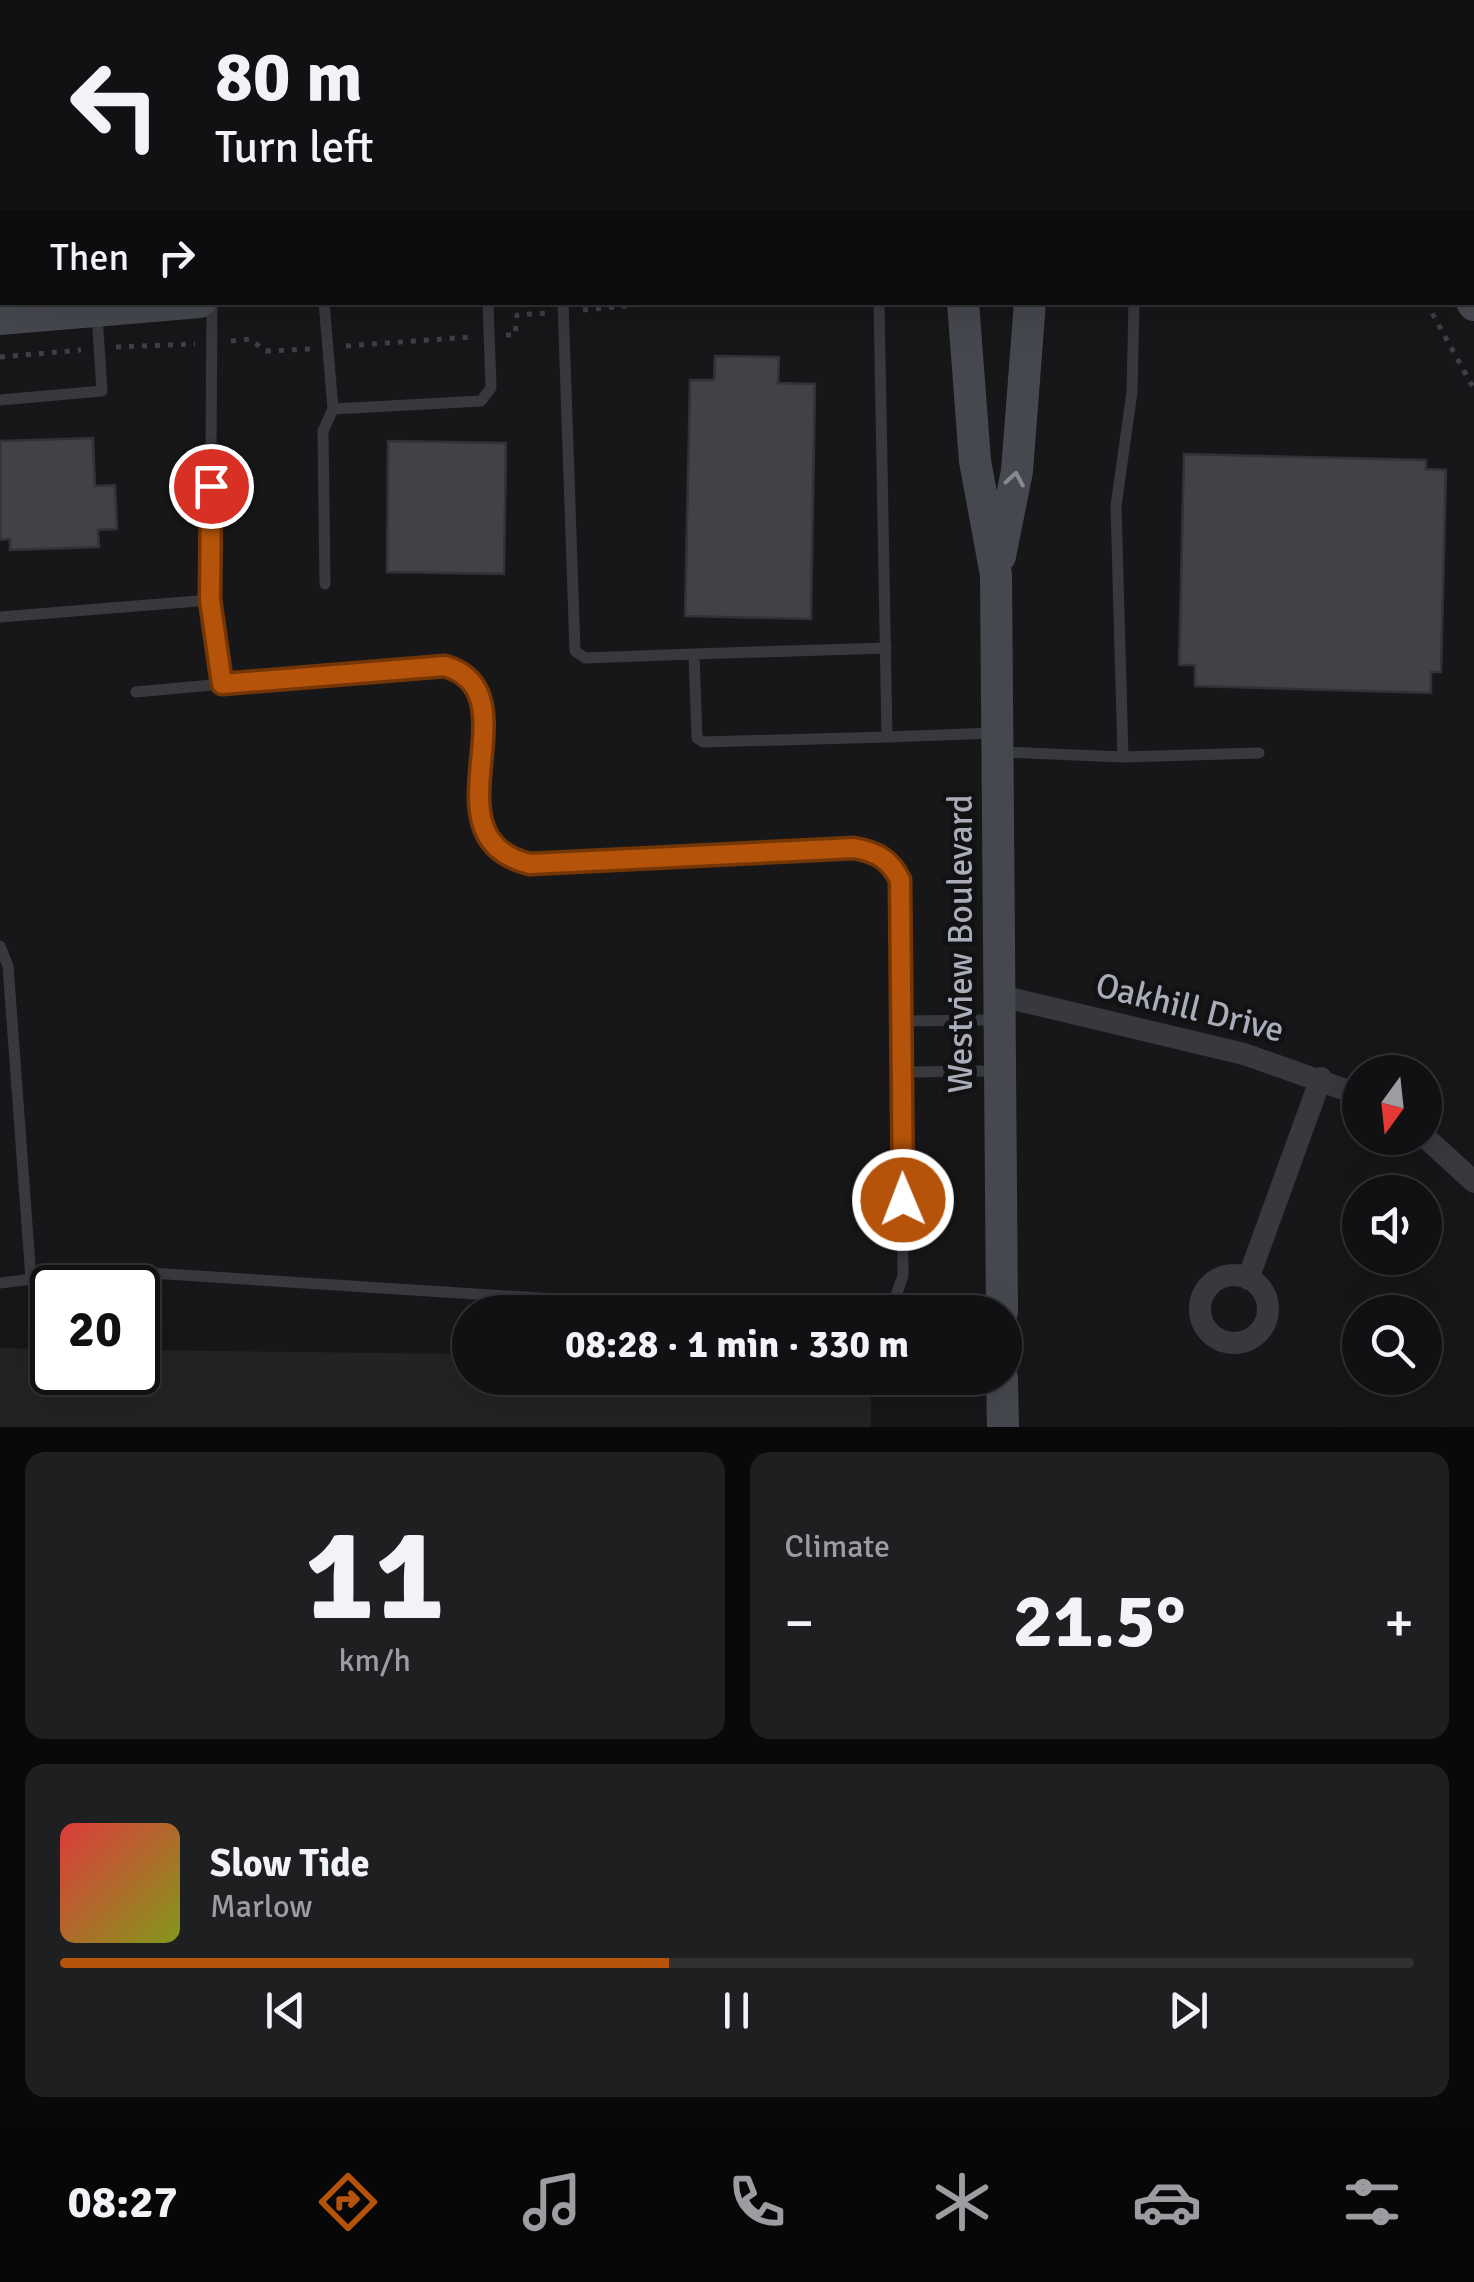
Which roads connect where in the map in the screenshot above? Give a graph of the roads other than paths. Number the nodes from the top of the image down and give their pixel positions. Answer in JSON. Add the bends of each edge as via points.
{"nodes":[{"id":1,"x":166,"y":305,"type":"edge"},
{"id":2,"x":212,"y":305,"type":"edge"},
{"id":3,"x":324,"y":305,"type":"edge"},
{"id":4,"x":488,"y":305,"type":"edge"},
{"id":5,"x":563,"y":305,"type":"edge"},
{"id":6,"x":879,"y":305,"type":"edge"},
{"id":7,"x":963,"y":305,"type":"edge"},
{"id":8,"x":1030,"y":305,"type":"edge"},
{"id":9,"x":1134,"y":305,"type":"edge"},
{"id":10,"x":97,"y":311,"type":"junction"},
{"id":11,"x":0,"y":319,"type":"edge"},
{"id":12,"x":0,"y":400,"type":"edge"},
{"id":13,"x":333,"y":409,"type":"junction"},
{"id":14,"x":996,"y":575,"type":"junction"},
{"id":15,"x":325,"y":584,"type":"dead end"},
{"id":16,"x":210,"y":600,"type":"junction"},
{"id":17,"x":0,"y":617,"type":"edge"},
{"id":18,"x":886,"y":648,"type":"junction"},
{"id":19,"x":694,"y":654,"type":"junction"},
{"id":20,"x":222,"y":684,"type":"junction"},
{"id":21,"x":136,"y":692,"type":"dead end"},
{"id":22,"x":887,"y":737,"type":"junction"},
{"id":23,"x":998,"y":742,"type":"junction"},
{"id":24,"x":1258,"y":752,"type":"dead end"},
{"id":25,"x":1123,"y":756,"type":"junction"},
{"id":26,"x":0,"y":946,"type":"edge"},
{"id":27,"x":1000,"y":1008,"type":"junction"},
{"id":28,"x":902,"y":1022,"type":"junction"},
{"id":29,"x":1001,"y":1071,"type":"junction"},
{"id":30,"x":903,"y":1072,"type":"junction"},
{"id":31,"x":1321,"y":1078,"type":"junction"},
{"id":32,"x":1342,"y":1087,"type":"edge"},
{"id":33,"x":1442,"y":1153,"type":"edge"},
{"id":34,"x":1474,"y":1182,"type":"edge"},
{"id":35,"x":30,"y":1265,"type":"edge"},
{"id":36,"x":160,"y":1274,"type":"edge"},
{"id":37,"x":1248,"y":1278,"type":"dead end"},
{"id":38,"x":30,"y":1279,"type":"edge"},
{"id":39,"x":0,"y":1283,"type":"edge"},
{"id":40,"x":491,"y":1295,"type":"edge"},
{"id":41,"x":896,"y":1295,"type":"edge"},
{"id":42,"x":1002,"y":1295,"type":"edge"},
{"id":43,"x":1002,"y":1395,"type":"edge"},
{"id":44,"x":1003,"y":1427,"type":"edge"}],
"edges":[{"from":1,"to":10,"type":"street"},
{"from":2,"to":16,"type":"lane"},
{"from":3,"to":13,"type":"lane"},
{"from":4,"to":13,"type":"lane","via":[[491,388],[481,401]]},
{"from":5,"to":19,"type":"lane","via":[[575,651],[585,658]]},
{"from":6,"to":18,"type":"lane"},
{"from":7,"to":14,"type":"street","name":"Westview Boulevard","via":[[975,461]]},
{"from":14,"to":8,"type":"street","name":"Westview Boulevard","one_way":true,"via":[[1017,471]]},
{"from":9,"to":25,"type":"lane","via":[[1132,392],[1116,506]]},
{"from":10,"to":11,"type":"street"},
{"from":10,"to":12,"type":"lane","via":[[102,391]]},
{"from":13,"to":15,"type":"lane","via":[[323,430]]},
{"from":14,"to":23,"type":"street","name":"Westview Boulevard"},
{"from":16,"to":17,"type":"lane"},
{"from":16,"to":20,"type":"lane"},
{"from":18,"to":19,"type":"lane"},
{"from":18,"to":22,"type":"lane"},
{"from":19,"to":22,"type":"lane","via":[[699,742]]},
{"from":20,"to":21,"type":"lane"},
{"from":20,"to":28,"type":"lane","via":[[445,666],[466,672],[482,708],[481,822],[490,846],[506,858],[530,864],[877,852],[900,880]]},
{"from":22,"to":23,"type":"lane"},
{"from":23,"to":25,"type":"lane"},
{"from":23,"to":27,"type":"street","name":"Westview Boulevard"},
{"from":24,"to":25,"type":"lane"},
{"from":26,"to":35,"type":"lane","via":[[8,966]]},
{"from":27,"to":28,"type":"lane"},
{"from":27,"to":29,"type":"street","name":"Westview Boulevard"},
{"from":27,"to":31,"type":"street","name":"Oakhill Drive","via":[[1244,1054]]},
{"from":28,"to":30,"type":"lane"},
{"from":29,"to":30,"type":"lane"},
{"from":29,"to":42,"type":"street","name":"Westview Boulevard"},
{"from":30,"to":41,"type":"lane","via":[[903,1276]]},
{"from":31,"to":32,"type":"street","name":"Oakhill Drive"},
{"from":31,"to":37,"type":"street"},
{"from":33,"to":34,"type":"street"},
{"from":36,"to":40,"type":"lane"},
{"from":38,"to":39,"type":"lane"},
{"from":43,"to":44,"type":"street"}]}
